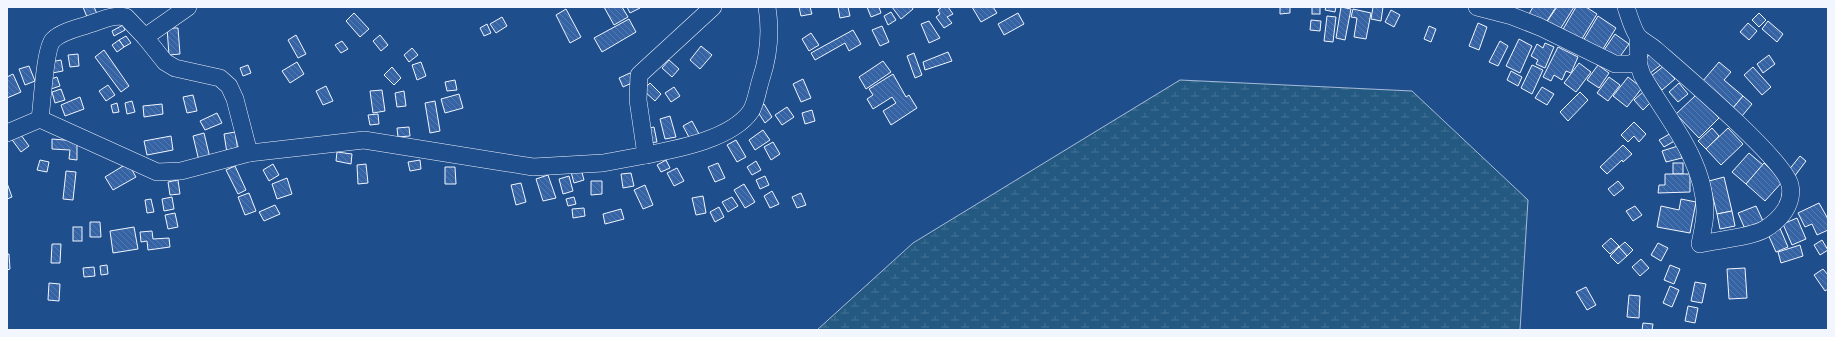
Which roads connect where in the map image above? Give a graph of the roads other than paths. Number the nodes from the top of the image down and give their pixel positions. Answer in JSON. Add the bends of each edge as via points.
{"nodes":[{"id":1,"x":188,"y":7,"type":"edge"},
{"id":2,"x":713,"y":7,"type":"edge"},
{"id":3,"x":767,"y":7,"type":"edge"},
{"id":4,"x":1477,"y":7,"type":"edge"},
{"id":5,"x":1626,"y":7,"type":"edge"},
{"id":6,"x":146,"y":36,"type":"junction"},
{"id":7,"x":1638,"y":36,"type":"junction"},
{"id":8,"x":1639,"y":60,"type":"junction"},
{"id":9,"x":40,"y":119,"type":"junction"},
{"id":10,"x":7,"y":133,"type":"edge"},
{"id":11,"x":250,"y":153,"type":"junction"},
{"id":12,"x":646,"y":155,"type":"junction"}],
"edges":[{"from":1,"to":6,"type":"street"},
{"from":2,"to":12,"type":"street","via":[[639,75],[638,100]]},
{"from":3,"to":12,"type":"street","via":[[770,26],[766,63],[751,111],[737,124],[717,136],[687,147]]},
{"from":4,"to":8,"type":"street","via":[[1512,16],[1540,27],[1615,64],[1630,64]]},
{"from":5,"to":7,"type":"street"},
{"from":6,"to":9,"type":"street","via":[[126,18],[117,16],[59,35],[49,48]]},
{"from":6,"to":11,"type":"street","via":[[165,62],[175,68],[220,78],[229,86]]},
{"from":7,"to":8,"type":"street"},
{"from":7,"to":8,"type":"street","via":[[1719,107],[1764,149],[1786,174],[1790,185],[1788,205],[1782,215],[1765,230],[1700,244],[1705,210],[1700,179],[1685,144],[1642,75]]},
{"from":9,"to":10,"type":"street"},
{"from":9,"to":11,"type":"street","via":[[157,172],[181,171]]},
{"from":11,"to":12,"type":"street","via":[[364,140],[533,167],[603,163]]}]}
